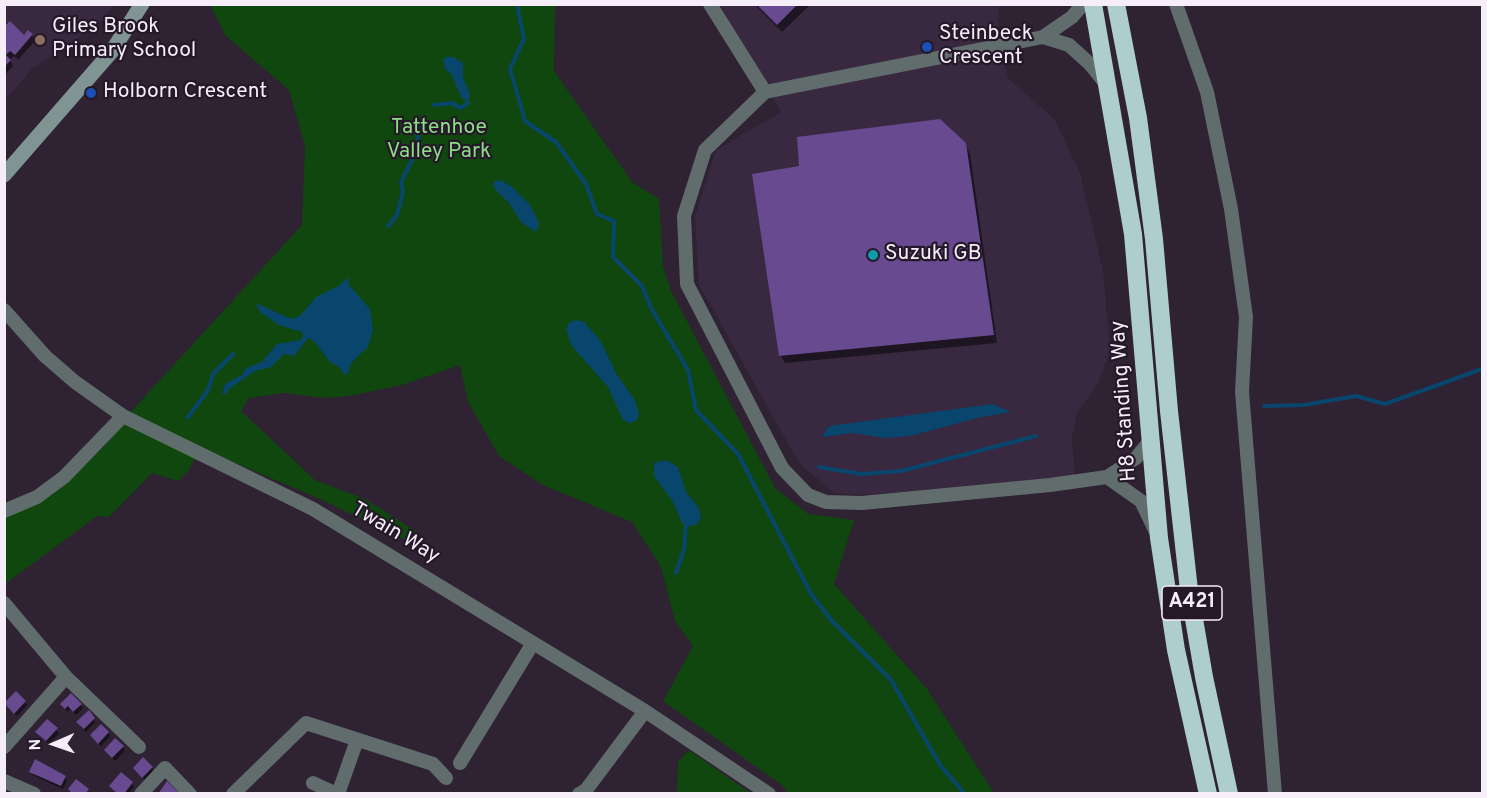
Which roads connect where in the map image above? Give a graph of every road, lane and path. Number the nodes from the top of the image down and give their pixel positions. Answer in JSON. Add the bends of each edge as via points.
{"nodes":[{"id":1,"x":142,"y":4,"type":"edge"},
{"id":2,"x":710,"y":4,"type":"edge"},
{"id":3,"x":1083,"y":4,"type":"edge"},
{"id":4,"x":1093,"y":4,"type":"edge"},
{"id":5,"x":1116,"y":4,"type":"edge"},
{"id":6,"x":1176,"y":4,"type":"edge"},
{"id":7,"x":1043,"y":37,"type":"junction"},
{"id":8,"x":1108,"y":87,"type":"junction"},
{"id":9,"x":765,"y":92,"type":"junction"},
{"id":10,"x":4,"y":175,"type":"edge"},
{"id":11,"x":4,"y":310,"type":"edge"},
{"id":12,"x":123,"y":416,"type":"junction"},
{"id":13,"x":1149,"y":441,"type":"junction"},
{"id":14,"x":1107,"y":477,"type":"junction"},
{"id":15,"x":10,"y":509,"type":"edge"},
{"id":16,"x":1159,"y":538,"type":"junction"},
{"id":17,"x":4,"y":603,"type":"edge"},
{"id":18,"x":533,"y":643,"type":"junction"},
{"id":19,"x":66,"y":677,"type":"junction"},
{"id":20,"x":645,"y":711,"type":"junction"},
{"id":21,"x":357,"y":740,"type":"junction"},
{"id":22,"x":4,"y":747,"type":"edge"},
{"id":23,"x":139,"y":747,"type":"dead end"},
{"id":24,"x":460,"y":763,"type":"dead end"},
{"id":25,"x":446,"y":778,"type":"dead end"},
{"id":26,"x":4,"y":781,"type":"edge"},
{"id":27,"x":313,"y":783,"type":"dead end"},
{"id":28,"x":34,"y":794,"type":"edge"},
{"id":29,"x":141,"y":794,"type":"edge"},
{"id":30,"x":190,"y":794,"type":"edge"},
{"id":31,"x":233,"y":794,"type":"edge"},
{"id":32,"x":337,"y":794,"type":"edge"},
{"id":33,"x":579,"y":794,"type":"edge"},
{"id":34,"x":769,"y":794,"type":"edge"},
{"id":35,"x":1208,"y":794,"type":"edge"},
{"id":36,"x":1229,"y":794,"type":"edge"},
{"id":37,"x":1275,"y":794,"type":"edge"}],
"edges":[{"from":1,"to":10,"type":"street","via":[[112,51]]},
{"from":2,"to":9,"type":"street"},
{"from":3,"to":7,"type":"street","via":[[1072,17]]},
{"from":4,"to":8,"type":"highway","name":"H8 Standing Way","number":"A421"},
{"from":5,"to":36,"type":"highway","name":"H8 Standing Way","number":"A421","via":[[1138,118],[1154,239],[1190,590]]},
{"from":6,"to":37,"type":"street","via":[[1207,92],[1232,209],[1245,317],[1242,392]]},
{"from":7,"to":8,"type":"street","via":[[1069,45]]},
{"from":7,"to":9,"type":"street"},
{"from":8,"to":13,"type":"highway","name":"H8 Standing Way","number":"A421","via":[[1133,234]]},
{"from":9,"to":14,"type":"street","via":[[705,150],[684,216],[687,284],[782,468],[808,495],[826,502],[862,503]]},
{"from":11,"to":12,"type":"street","name":"Twain Way","via":[[45,356]]},
{"from":12,"to":15,"type":"street","via":[[64,477],[37,497]]},
{"from":12,"to":18,"type":"street","name":"Twain Way","via":[[313,509]]},
{"from":13,"to":14,"type":"street","via":[[1136,458]]},
{"from":13,"to":16,"type":"highway","name":"H8 Standing Way","number":"A421"},
{"from":14,"to":16,"type":"street","via":[[1141,501]]},
{"from":16,"to":35,"type":"highway","name":"H8 Standing Way","number":"A421","via":[[1176,650]]},
{"from":17,"to":19,"type":"street"},
{"from":18,"to":20,"type":"street","name":"Twain Way"},
{"from":18,"to":24,"type":"street"},
{"from":19,"to":22,"type":"street"},
{"from":19,"to":23,"type":"street"},
{"from":20,"to":33,"type":"street"},
{"from":20,"to":34,"type":"street","name":"Twain Way"},
{"from":21,"to":25,"type":"street","via":[[434,764]]},
{"from":21,"to":31,"type":"street","via":[[306,723]]},
{"from":21,"to":32,"type":"street"},
{"from":26,"to":28,"type":"street"},
{"from":27,"to":32,"type":"street"},
{"from":29,"to":30,"type":"street","via":[[165,768]]}]}
